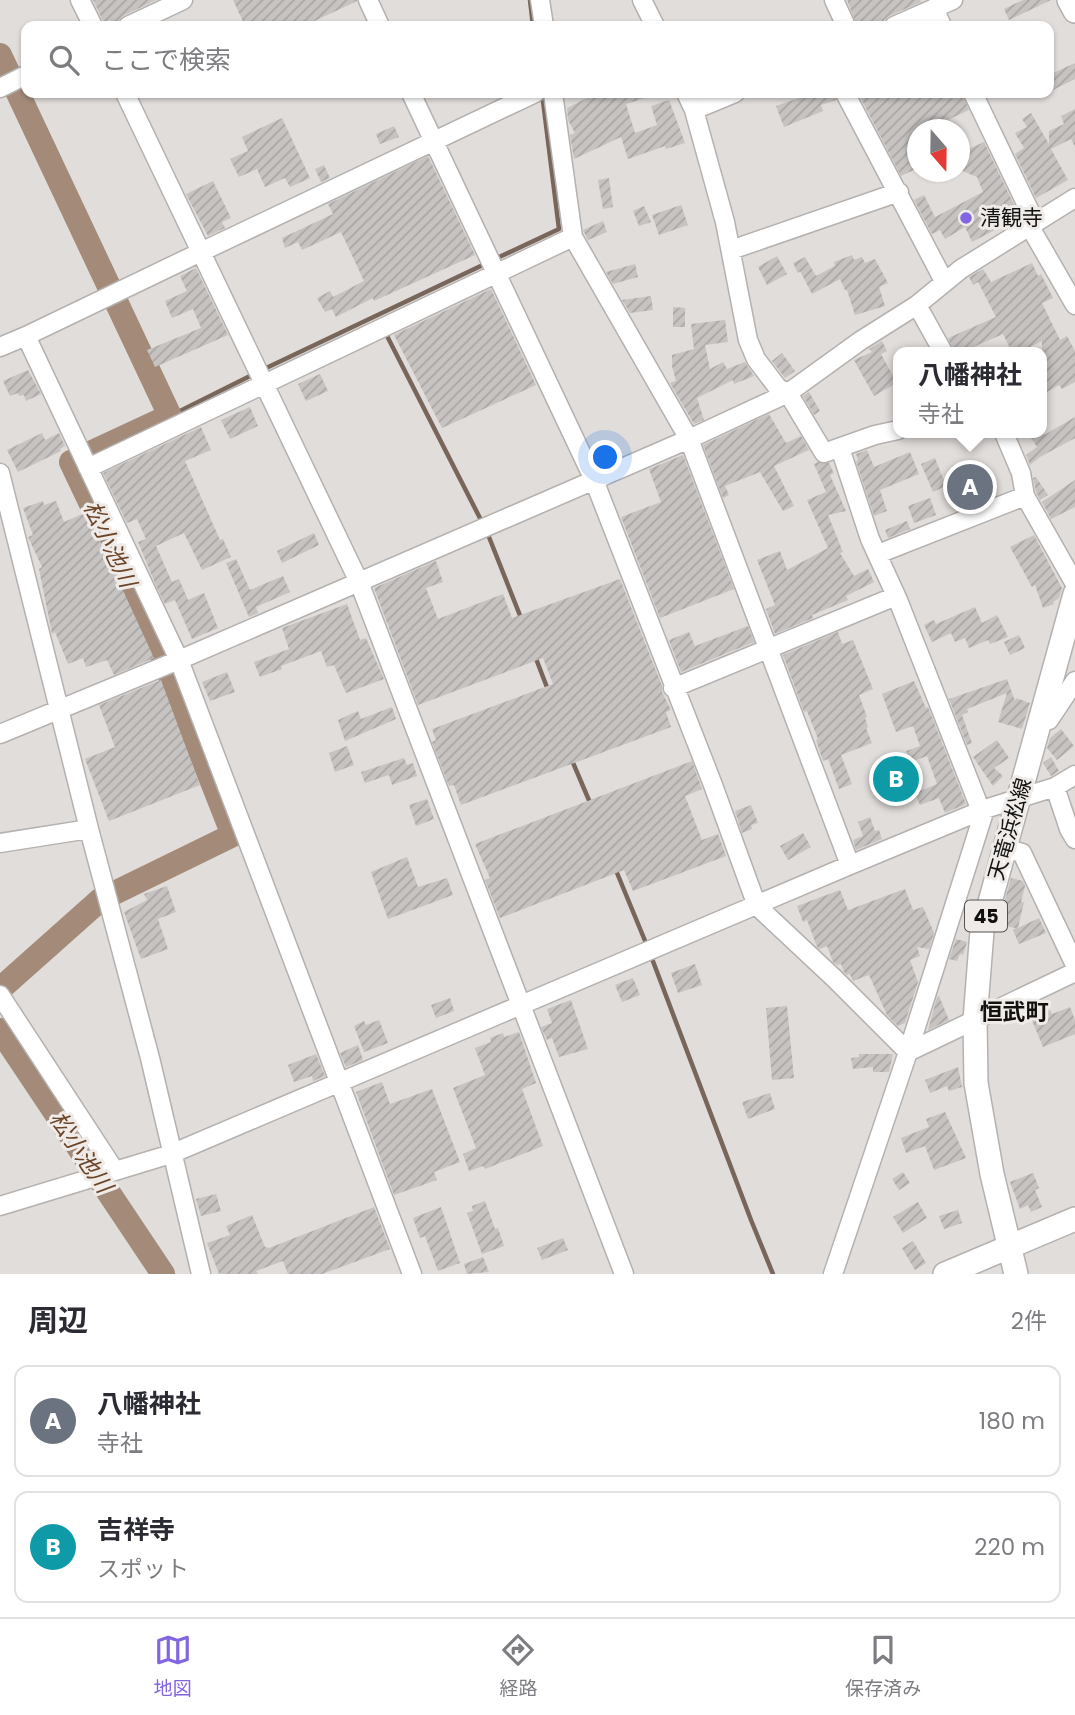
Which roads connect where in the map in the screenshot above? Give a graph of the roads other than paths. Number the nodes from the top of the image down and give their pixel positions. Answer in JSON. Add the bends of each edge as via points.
{"nodes":[{"id":1,"x":80,"y":0,"type":"edge"},
{"id":2,"x":183,"y":0,"type":"edge"},
{"id":3,"x":368,"y":0,"type":"edge"},
{"id":4,"x":540,"y":0,"type":"edge"},
{"id":5,"x":642,"y":0,"type":"edge"},
{"id":6,"x":834,"y":0,"type":"edge"},
{"id":7,"x":953,"y":0,"type":"edge"},
{"id":8,"x":1069,"y":0,"type":"edge"},
{"id":9,"x":934,"y":8,"type":"junction"},
{"id":10,"x":1075,"y":11,"type":"edge"},
{"id":11,"x":90,"y":21,"type":"edge"},
{"id":12,"x":139,"y":21,"type":"edge"},
{"id":13,"x":378,"y":21,"type":"edge"},
{"id":14,"x":543,"y":21,"type":"edge"},
{"id":15,"x":652,"y":21,"type":"edge"},
{"id":16,"x":844,"y":21,"type":"edge"},
{"id":17,"x":905,"y":21,"type":"edge"},
{"id":18,"x":940,"y":21,"type":"edge"},
{"id":19,"x":127,"y":98,"type":"edge"},
{"id":20,"x":413,"y":98,"type":"edge"},
{"id":21,"x":524,"y":98,"type":"edge"},
{"id":22,"x":554,"y":98,"type":"edge"},
{"id":23,"x":688,"y":98,"type":"edge"},
{"id":24,"x":723,"y":98,"type":"edge"},
{"id":25,"x":848,"y":98,"type":"edge"},
{"id":26,"x":975,"y":98,"type":"edge"},
{"id":27,"x":694,"y":110,"type":"junction"},
{"id":28,"x":434,"y":142,"type":"junction"},
{"id":29,"x":899,"y":192,"type":"junction"},
{"id":30,"x":1075,"y":198,"type":"edge"},
{"id":31,"x":1030,"y":227,"type":"junction"},
{"id":32,"x":573,"y":237,"type":"junction"},
{"id":33,"x":731,"y":250,"type":"junction"},
{"id":34,"x":201,"y":253,"type":"junction"},
{"id":35,"x":493,"y":265,"type":"junction"},
{"id":36,"x":944,"y":281,"type":"junction"},
{"id":37,"x":917,"y":305,"type":"junction"},
{"id":38,"x":1075,"y":305,"type":"edge"},
{"id":39,"x":26,"y":336,"type":"junction"},
{"id":40,"x":0,"y":347,"type":"edge"},
{"id":41,"x":940,"y":347,"type":"edge"},
{"id":42,"x":264,"y":382,"type":"junction"},
{"id":43,"x":788,"y":393,"type":"junction"},
{"id":44,"x":893,"y":431,"type":"edge"},
{"id":45,"x":1006,"y":438,"type":"edge"},
{"id":46,"x":689,"y":439,"type":"junction"},
{"id":47,"x":840,"y":448,"type":"junction"},
{"id":48,"x":88,"y":467,"type":"junction"},
{"id":49,"x":0,"y":473,"type":"edge"},
{"id":50,"x":594,"y":480,"type":"junction"},
{"id":51,"x":1025,"y":496,"type":"junction"},
{"id":52,"x":878,"y":554,"type":"junction"},
{"id":53,"x":359,"y":582,"type":"junction"},
{"id":54,"x":1075,"y":584,"type":"edge"},
{"id":55,"x":1075,"y":594,"type":"edge"},
{"id":56,"x":896,"y":596,"type":"junction"},
{"id":57,"x":769,"y":650,"type":"junction"},
{"id":58,"x":172,"y":663,"type":"junction"},
{"id":59,"x":1075,"y":681,"type":"edge"},
{"id":60,"x":673,"y":688,"type":"junction"},
{"id":61,"x":59,"y":709,"type":"junction"},
{"id":62,"x":1040,"y":720,"type":"junction"},
{"id":63,"x":0,"y":734,"type":"edge"},
{"id":64,"x":1075,"y":775,"type":"edge"},
{"id":65,"x":1055,"y":787,"type":"junction"},
{"id":66,"x":1018,"y":799,"type":"junction"},
{"id":67,"x":983,"y":810,"type":"junction"},
{"id":68,"x":89,"y":829,"type":"junction"},
{"id":69,"x":1075,"y":839,"type":"edge"},
{"id":70,"x":0,"y":843,"type":"edge"},
{"id":71,"x":1003,"y":848,"type":"junction"},
{"id":72,"x":850,"y":865,"type":"junction"},
{"id":73,"x":757,"y":906,"type":"junction"},
{"id":74,"x":1075,"y":965,"type":"edge"},
{"id":75,"x":1075,"y":972,"type":"edge"},
{"id":76,"x":0,"y":996,"type":"edge"},
{"id":77,"x":520,"y":1007,"type":"junction"},
{"id":78,"x":975,"y":1020,"type":"junction"},
{"id":79,"x":908,"y":1052,"type":"junction"},
{"id":80,"x":340,"y":1084,"type":"junction"},
{"id":81,"x":172,"y":1154,"type":"junction"},
{"id":82,"x":114,"y":1171,"type":"junction"},
{"id":83,"x":0,"y":1206,"type":"edge"},
{"id":84,"x":1075,"y":1219,"type":"edge"},
{"id":85,"x":1009,"y":1246,"type":"junction"},
{"id":86,"x":201,"y":1274,"type":"edge"},
{"id":87,"x":412,"y":1274,"type":"edge"},
{"id":88,"x":624,"y":1274,"type":"edge"},
{"id":89,"x":833,"y":1274,"type":"edge"},
{"id":90,"x":946,"y":1274,"type":"edge"},
{"id":91,"x":1016,"y":1274,"type":"edge"}],
"edges":[{"from":1,"to":11,"type":"street"},
{"from":2,"to":12,"type":"street"},
{"from":3,"to":13,"type":"street"},
{"from":4,"to":14,"type":"street"},
{"from":5,"to":15,"type":"street"},
{"from":6,"to":16,"type":"street"},
{"from":7,"to":9,"type":"street"},
{"from":8,"to":10,"type":"main road"},
{"from":9,"to":17,"type":"street"},
{"from":9,"to":18,"type":"street"},
{"from":19,"to":34,"type":"street"},
{"from":20,"to":28,"type":"street"},
{"from":21,"to":28,"type":"street"},
{"from":22,"to":32,"type":"street"},
{"from":23,"to":27,"type":"street"},
{"from":24,"to":27,"type":"street"},
{"from":25,"to":29,"type":"street"},
{"from":26,"to":31,"type":"street","via":[[1033,218]]},
{"from":27,"to":33,"type":"street"},
{"from":28,"to":34,"type":"street"},
{"from":28,"to":35,"type":"street"},
{"from":29,"to":33,"type":"street"},
{"from":29,"to":36,"type":"street"},
{"from":30,"to":31,"type":"street"},
{"from":31,"to":36,"type":"street"},
{"from":31,"to":38,"type":"street"},
{"from":32,"to":35,"type":"street"},
{"from":32,"to":46,"type":"street"},
{"from":33,"to":43,"type":"street","via":[[751,350],[778,388]]},
{"from":34,"to":39,"type":"street"},
{"from":34,"to":42,"type":"street"},
{"from":35,"to":42,"type":"street","via":[[382,327]]},
{"from":35,"to":50,"type":"street"},
{"from":36,"to":37,"type":"street"},
{"from":37,"to":41,"type":"street"},
{"from":37,"to":43,"type":"street"},
{"from":39,"to":40,"type":"street"},
{"from":39,"to":48,"type":"street"},
{"from":42,"to":48,"type":"street"},
{"from":42,"to":53,"type":"street"},
{"from":43,"to":46,"type":"street"},
{"from":43,"to":47,"type":"street","via":[[824,453]]},
{"from":44,"to":47,"type":"street"},
{"from":45,"to":51,"type":"street"},
{"from":46,"to":50,"type":"street"},
{"from":46,"to":57,"type":"street"},
{"from":47,"to":52,"type":"street"},
{"from":48,"to":58,"type":"street"},
{"from":49,"to":61,"type":"street"},
{"from":50,"to":53,"type":"street"},
{"from":50,"to":60,"type":"street"},
{"from":51,"to":52,"type":"street"},
{"from":51,"to":54,"type":"street"},
{"from":52,"to":56,"type":"street"},
{"from":53,"to":58,"type":"street"},
{"from":53,"to":77,"type":"street"},
{"from":55,"to":62,"type":"main road","name":"天竜浜松線","number":"45"},
{"from":56,"to":57,"type":"street"},
{"from":56,"to":67,"type":"street"},
{"from":57,"to":60,"type":"street"},
{"from":57,"to":72,"type":"street"},
{"from":58,"to":61,"type":"street"},
{"from":58,"to":80,"type":"street"},
{"from":59,"to":62,"type":"street","via":[[1049,720]]},
{"from":60,"to":73,"type":"street"},
{"from":61,"to":63,"type":"street"},
{"from":61,"to":68,"type":"street"},
{"from":62,"to":66,"type":"main road","name":"天竜浜松線","number":"45"},
{"from":64,"to":65,"type":"street"},
{"from":65,"to":66,"type":"street"},
{"from":65,"to":69,"type":"street"},
{"from":66,"to":67,"type":"street"},
{"from":66,"to":71,"type":"main road","name":"天竜浜松線","number":"45"},
{"from":67,"to":72,"type":"street"},
{"from":67,"to":79,"type":"street"},
{"from":68,"to":70,"type":"street"},
{"from":68,"to":81,"type":"street"},
{"from":71,"to":74,"type":"street","via":[[1022,853]]},
{"from":71,"to":78,"type":"main road","name":"天竜浜松線","number":"45","via":[[982,931]]},
{"from":72,"to":73,"type":"street"},
{"from":73,"to":77,"type":"street"},
{"from":73,"to":79,"type":"street"},
{"from":75,"to":78,"type":"street"},
{"from":76,"to":82,"type":"street"},
{"from":77,"to":80,"type":"street"},
{"from":77,"to":88,"type":"street"},
{"from":78,"to":79,"type":"street"},
{"from":78,"to":85,"type":"main road","name":"天竜浜松線","number":"45","via":[[976,1083]]},
{"from":79,"to":89,"type":"street"},
{"from":80,"to":81,"type":"street"},
{"from":80,"to":87,"type":"street"},
{"from":81,"to":82,"type":"street"},
{"from":81,"to":86,"type":"street"},
{"from":82,"to":83,"type":"street"},
{"from":84,"to":85,"type":"main road"},
{"from":85,"to":90,"type":"main road"},
{"from":85,"to":91,"type":"main road","name":"天竜浜松線","number":"45"}]}
